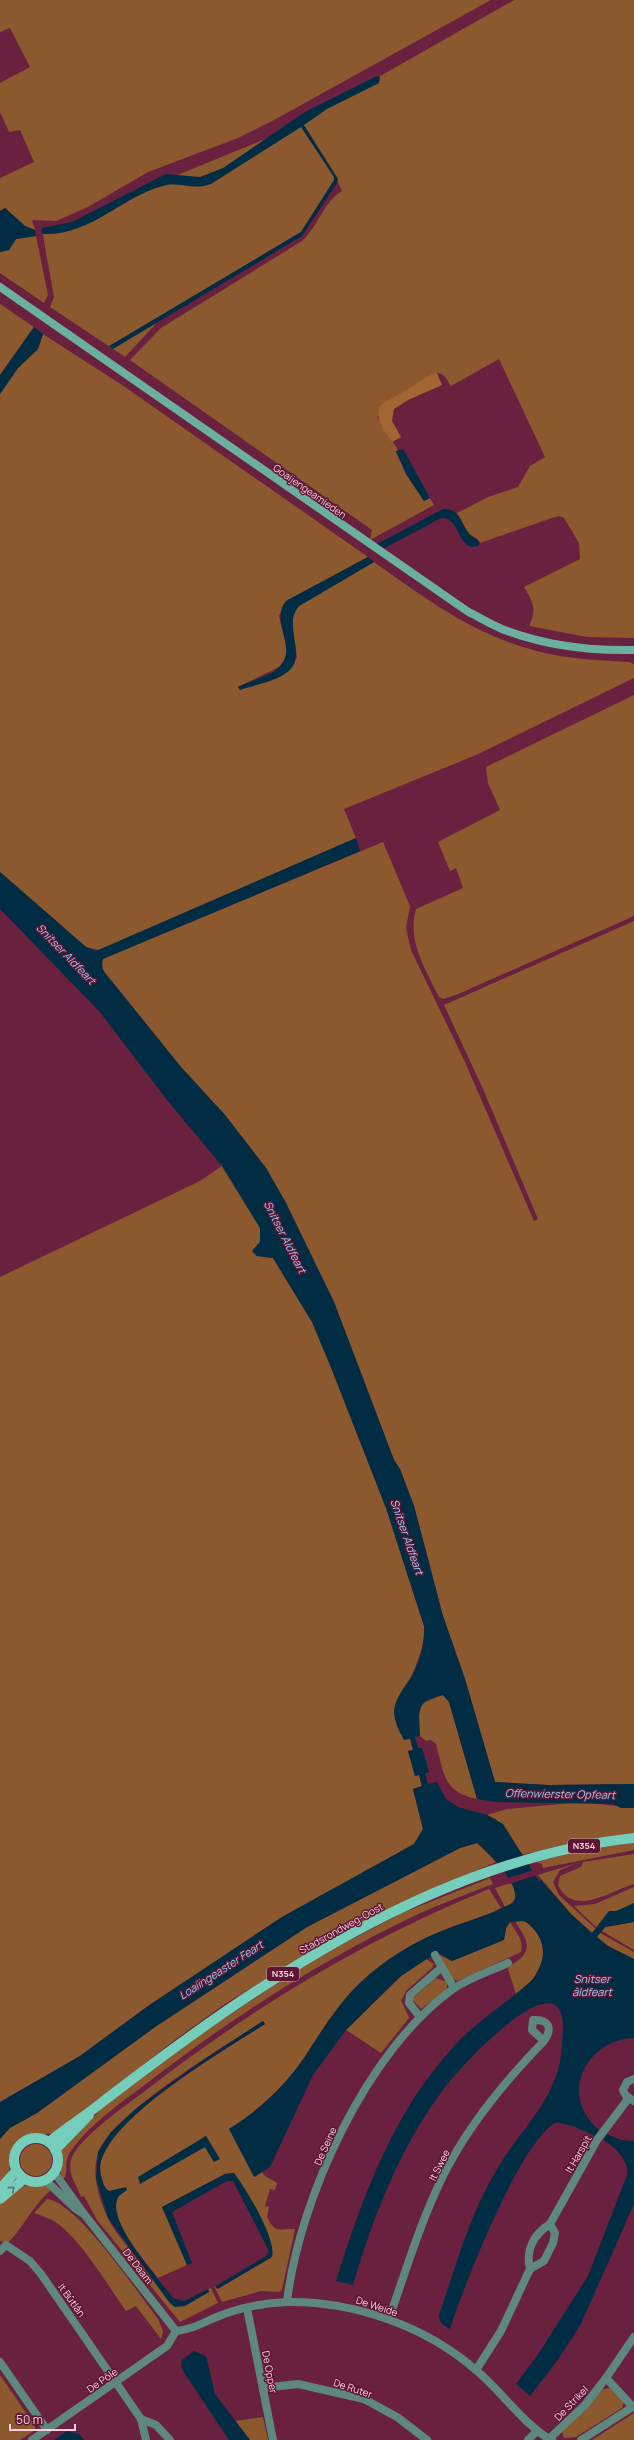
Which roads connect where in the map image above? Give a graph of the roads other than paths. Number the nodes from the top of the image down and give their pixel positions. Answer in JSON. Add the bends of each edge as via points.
{"nodes":[{"id":1,"x":0,"y":287,"type":"edge"},
{"id":2,"x":634,"y":650,"type":"edge"},
{"id":3,"x":634,"y":1838,"type":"edge"},
{"id":4,"x":435,"y":1955,"type":"dead end"},
{"id":5,"x":508,"y":1963,"type":"dead end"},
{"id":6,"x":442,"y":1967,"type":"junction"},
{"id":7,"x":454,"y":1988,"type":"junction"},
{"id":8,"x":420,"y":2017,"type":"junction"},
{"id":9,"x":544,"y":2042,"type":"dead end"},
{"id":10,"x":634,"y":2079,"type":"edge"},
{"id":11,"x":631,"y":2100,"type":"edge"},
{"id":12,"x":52,"y":2146,"type":"junction"},
{"id":13,"x":16,"y":2171,"type":"junction"},
{"id":14,"x":54,"y":2172,"type":"junction"},
{"id":15,"x":24,"y":2179,"type":"junction"},
{"id":16,"x":45,"y":2180,"type":"junction"},
{"id":17,"x":0,"y":2189,"type":"edge"},
{"id":18,"x":0,"y":2199,"type":"edge"},
{"id":19,"x":84,"y":2214,"type":"junction"},
{"id":20,"x":550,"y":2224,"type":"junction"},
{"id":21,"x":0,"y":2251,"type":"edge"},
{"id":22,"x":530,"y":2269,"type":"junction"},
{"id":23,"x":287,"y":2302,"type":"junction"},
{"id":24,"x":247,"y":2308,"type":"junction"},
{"id":25,"x":389,"y":2319,"type":"junction"},
{"id":26,"x":176,"y":2331,"type":"junction"},
{"id":27,"x":634,"y":2337,"type":"edge"},
{"id":28,"x":0,"y":2362,"type":"edge"},
{"id":29,"x":476,"y":2370,"type":"junction"},
{"id":30,"x":606,"y":2378,"type":"junction"},
{"id":31,"x":116,"y":2383,"type":"junction"},
{"id":32,"x":263,"y":2388,"type":"junction"},
{"id":33,"x":634,"y":2407,"type":"edge"},
{"id":34,"x":141,"y":2419,"type":"junction"},
{"id":35,"x":47,"y":2430,"type":"junction"},
{"id":36,"x":537,"y":2432,"type":"junction"},
{"id":37,"x":32,"y":2440,"type":"edge"},
{"id":38,"x":146,"y":2440,"type":"edge"},
{"id":39,"x":170,"y":2440,"type":"edge"},
{"id":40,"x":273,"y":2440,"type":"edge"},
{"id":41,"x":427,"y":2440,"type":"edge"},
{"id":42,"x":528,"y":2440,"type":"edge"},
{"id":43,"x":550,"y":2440,"type":"edge"},
{"id":44,"x":581,"y":2440,"type":"edge"}],
"edges":[{"from":1,"to":2,"type":"street","name":"Goaijengeamieden","via":[[467,611],[502,629],[546,641],[599,651]]},
{"from":3,"to":12,"type":"main road","name":"Stadsrondweg-Oost","number":"N354","via":[[534,1857],[493,1870],[408,1905],[326,1948],[252,1993],[183,2040],[93,2110]]},
{"from":4,"to":6,"type":"street"},
{"from":5,"to":7,"type":"street","name":"De Seine"},
{"from":6,"to":7,"type":"street"},
{"from":6,"to":8,"type":"street","via":[[410,1995],[409,2003]]},
{"from":7,"to":8,"type":"street","name":"De Seine"},
{"from":8,"to":23,"type":"street","name":"De Seine","via":[[386,2058],[358,2101],[330,2154],[304,2226]]},
{"from":9,"to":25,"type":"street","name":"It Swee","via":[[497,2092],[468,2132],[444,2174],[418,2235]]},
{"from":10,"to":11,"type":"street","name":"It Harspit","via":[[624,2086],[624,2093]]},
{"from":11,"to":20,"type":"street","name":"It Harspit","via":[[597,2140]]},
{"from":12,"to":13,"type":"main road","via":[[33,2138],[23,2142],[14,2155]]},
{"from":12,"to":14,"type":"main road","via":[[58,2159]]},
{"from":13,"to":15,"type":"main road"},
{"from":13,"to":17,"type":"main road"},
{"from":14,"to":16,"type":"main road"},
{"from":14,"to":19,"type":"street","name":"De Daam"},
{"from":15,"to":16,"type":"main road","via":[[34,2182]]},
{"from":18,"to":15,"type":"main road","one_way":true},
{"from":16,"to":19,"type":"street","name":"De Daam"},
{"from":19,"to":26,"type":"street","name":"De Daam"},
{"from":20,"to":22,"type":"street","name":"It Harspit","via":[[532,2241],[527,2260]]},
{"from":20,"to":22,"type":"street","name":"It Harspit","via":[[555,2233],[553,2243],[544,2261]]},
{"from":21,"to":31,"type":"street","name":"It Bûtlân","via":[[6,2245],[30,2261]]},
{"from":22,"to":29,"type":"street","name":"It Harspit","via":[[501,2331]]},
{"from":23,"to":24,"type":"street","name":"De Weide"},
{"from":23,"to":25,"type":"street","name":"De Weide","via":[[352,2308]]},
{"from":24,"to":26,"type":"street","name":"De Weide","via":[[219,2316],[194,2328]]},
{"from":24,"to":32,"type":"street","name":"De Opper"},
{"from":25,"to":29,"type":"street","name":"De Weide","via":[[434,2341]]},
{"from":26,"to":31,"type":"street","name":"De Pôle","via":[[167,2346]]},
{"from":27,"to":30,"type":"street","name":"De Strikel"},
{"from":28,"to":35,"type":"street"},
{"from":29,"to":36,"type":"street","name":"De Weide"},
{"from":30,"to":33,"type":"street"},
{"from":30,"to":43,"type":"street","name":"De Strikel"},
{"from":31,"to":34,"type":"street"},
{"from":31,"to":35,"type":"street","name":"De Pôle"},
{"from":32,"to":40,"type":"street","name":"De Opper"},
{"from":32,"to":41,"type":"street","name":"De Ruter","via":[[298,2384],[364,2399],[397,2417]]},
{"from":33,"to":44,"type":"street"},
{"from":34,"to":38,"type":"street"},
{"from":34,"to":39,"type":"street","via":[[156,2426]]},
{"from":35,"to":37,"type":"street","name":"De Pôle"},
{"from":36,"to":42,"type":"street"},
{"from":36,"to":43,"type":"street","name":"De Strikel"}]}
